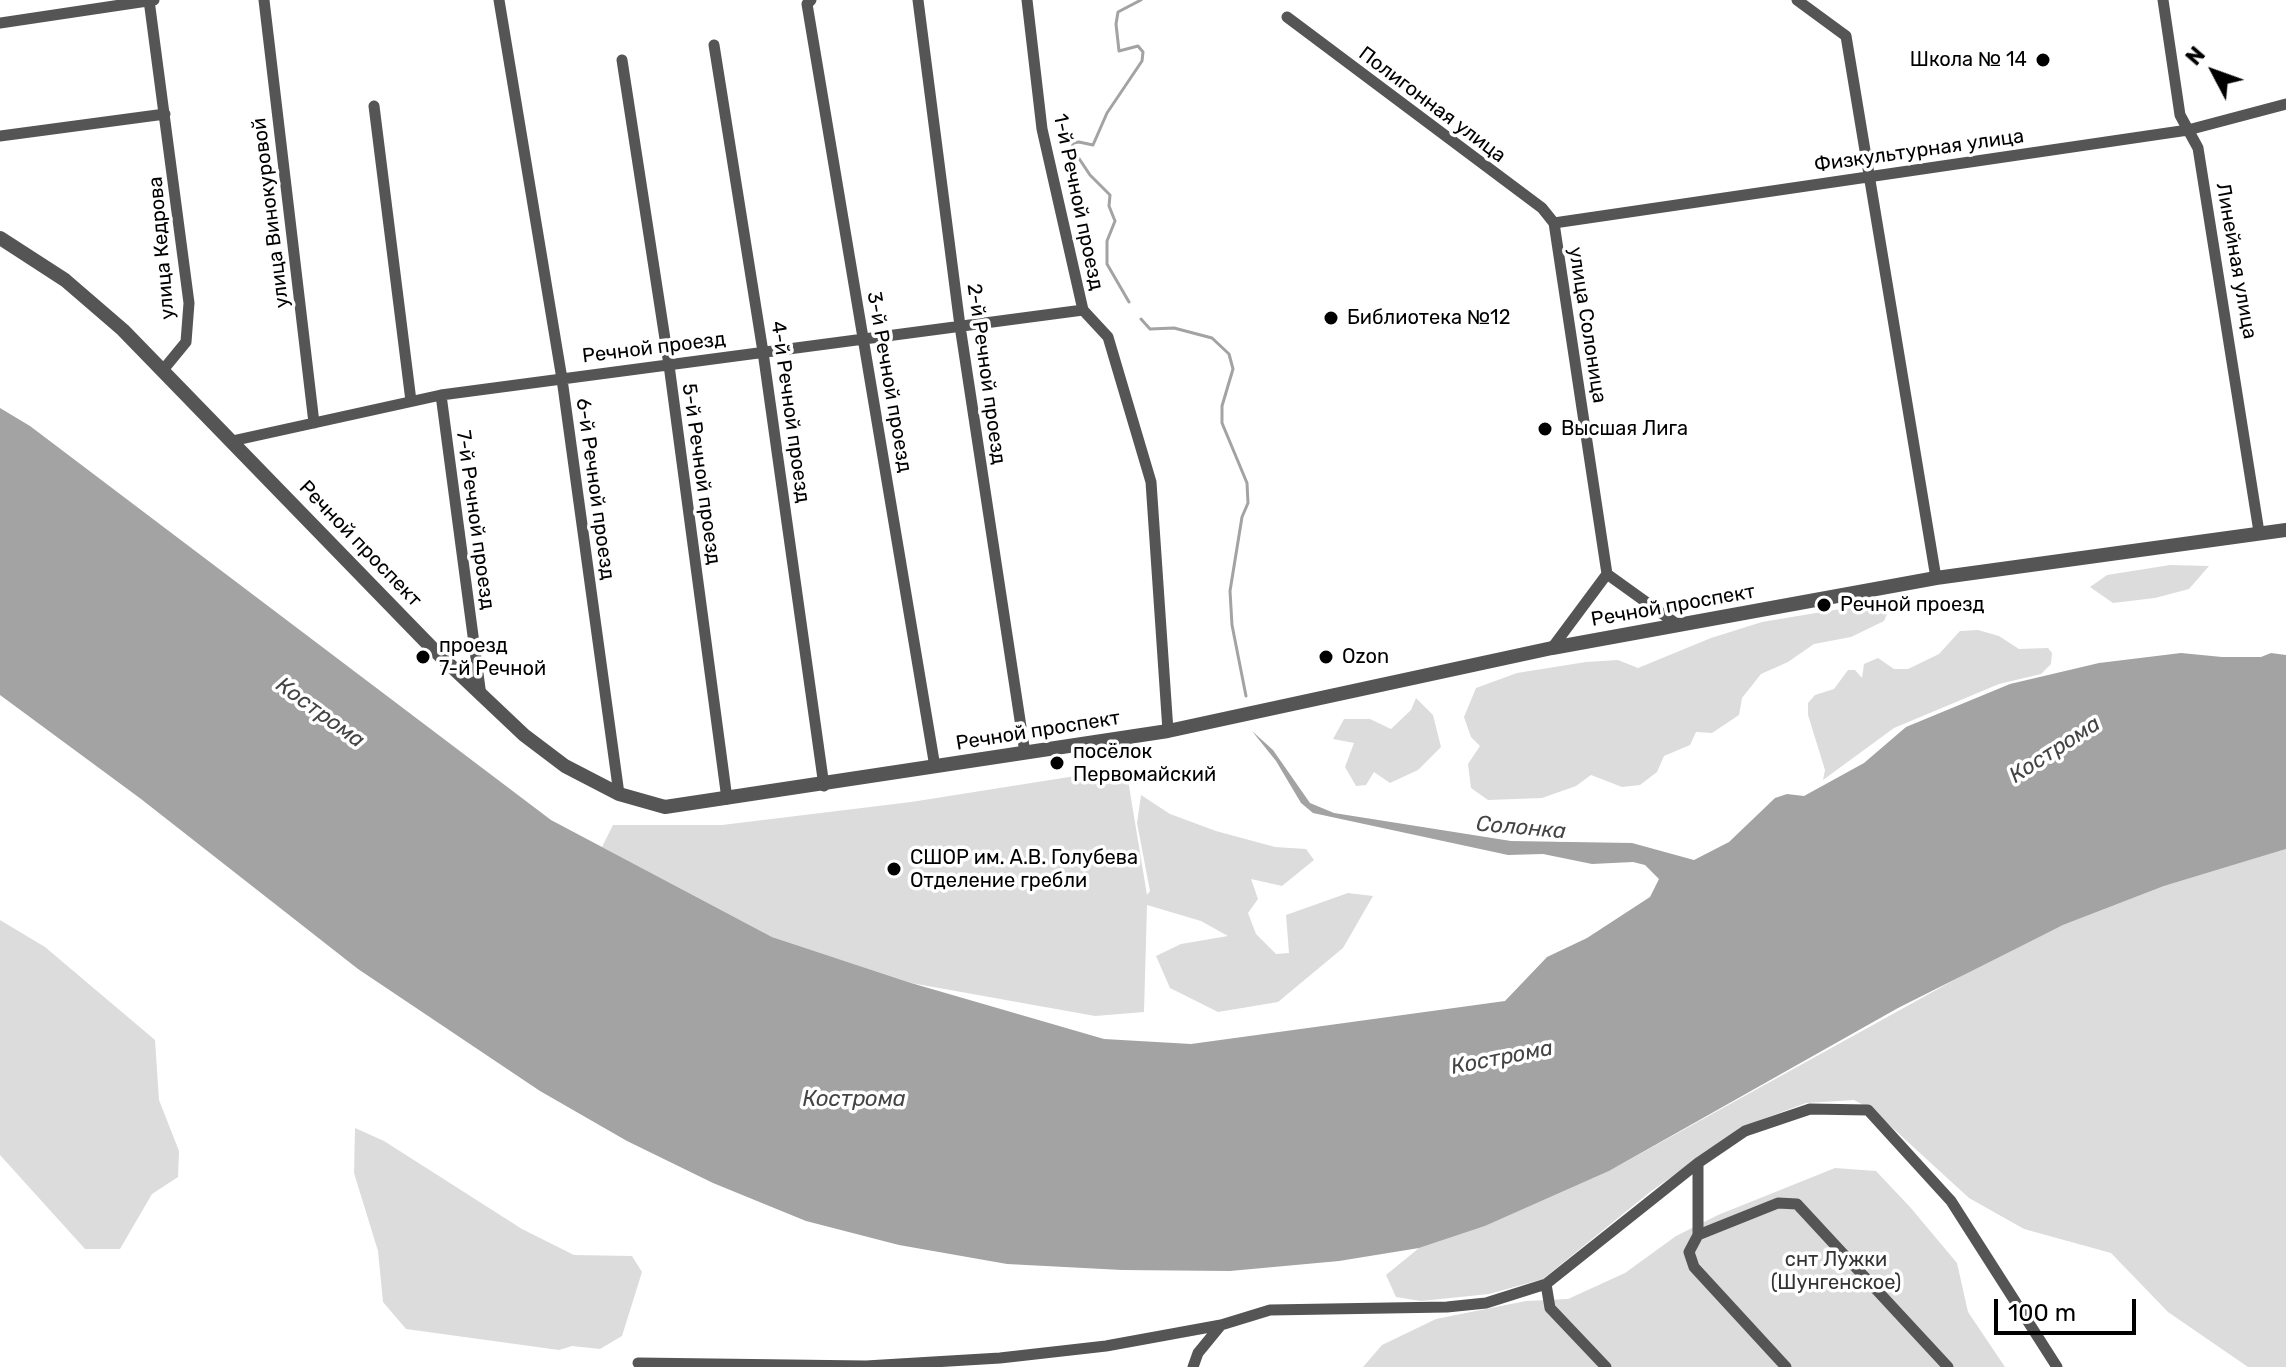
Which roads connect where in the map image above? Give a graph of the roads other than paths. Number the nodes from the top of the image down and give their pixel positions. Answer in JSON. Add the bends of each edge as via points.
{"nodes":[{"id":1,"x":150,"y":0,"type":"edge"},
{"id":2,"x":264,"y":0,"type":"edge"},
{"id":3,"x":499,"y":0,"type":"edge"},
{"id":4,"x":918,"y":0,"type":"edge"},
{"id":5,"x":1027,"y":0,"type":"edge"},
{"id":6,"x":1797,"y":0,"type":"edge"},
{"id":7,"x":2163,"y":0,"type":"edge"},
{"id":8,"x":809,"y":2,"type":"edge"},
{"id":9,"x":1287,"y":17,"type":"dead end"},
{"id":10,"x":0,"y":23,"type":"edge"},
{"id":11,"x":714,"y":45,"type":"dead end"},
{"id":12,"x":622,"y":60,"type":"dead end"},
{"id":13,"x":2286,"y":104,"type":"edge"},
{"id":14,"x":374,"y":106,"type":"dead end"},
{"id":15,"x":165,"y":114,"type":"junction"},
{"id":16,"x":2188,"y":130,"type":"junction"},
{"id":17,"x":0,"y":136,"type":"edge"},
{"id":18,"x":1871,"y":177,"type":"junction"},
{"id":19,"x":1554,"y":223,"type":"junction"},
{"id":20,"x":0,"y":238,"type":"edge"},
{"id":21,"x":1083,"y":310,"type":"junction"},
{"id":22,"x":960,"y":326,"type":"junction"},
{"id":23,"x":864,"y":339,"type":"junction"},
{"id":24,"x":763,"y":352,"type":"junction"},
{"id":25,"x":669,"y":365,"type":"junction"},
{"id":26,"x":163,"y":370,"type":"junction"},
{"id":27,"x":562,"y":379,"type":"junction"},
{"id":28,"x":441,"y":395,"type":"junction"},
{"id":29,"x":411,"y":401,"type":"junction"},
{"id":30,"x":314,"y":423,"type":"junction"},
{"id":31,"x":232,"y":441,"type":"junction"},
{"id":32,"x":2286,"y":530,"type":"edge"},
{"id":33,"x":2259,"y":532,"type":"junction"},
{"id":34,"x":1607,"y":574,"type":"junction"},
{"id":35,"x":1936,"y":578,"type":"junction"},
{"id":36,"x":1678,"y":625,"type":"junction"},
{"id":37,"x":1552,"y":648,"type":"junction"},
{"id":38,"x":481,"y":696,"type":"junction"},
{"id":39,"x":1168,"y":731,"type":"junction"},
{"id":40,"x":1025,"y":753,"type":"junction"},
{"id":41,"x":935,"y":767,"type":"junction"},
{"id":42,"x":824,"y":786,"type":"junction"},
{"id":43,"x":619,"y":794,"type":"junction"},
{"id":44,"x":727,"y":799,"type":"junction"},
{"id":45,"x":1698,"y":1163,"type":"junction"},
{"id":46,"x":1698,"y":1235,"type":"junction"},
{"id":47,"x":1546,"y":1284,"type":"junction"},
{"id":48,"x":1221,"y":1325,"type":"junction"},
{"id":49,"x":638,"y":1363,"type":"dead end"},
{"id":50,"x":1193,"y":1367,"type":"edge"},
{"id":51,"x":1606,"y":1367,"type":"edge"},
{"id":52,"x":1786,"y":1367,"type":"edge"},
{"id":53,"x":1948,"y":1367,"type":"edge"},
{"id":54,"x":2057,"y":1367,"type":"edge"}],
"edges":[{"from":1,"to":10,"type":"street"},
{"from":1,"to":15,"type":"street","name":"улица Кедрова"},
{"from":2,"to":30,"type":"street","name":"улица Винокуровой"},
{"from":3,"to":27,"type":"street","name":"6-й Речной проезд"},
{"from":4,"to":22,"type":"street","name":"2-й Речной проезд"},
{"from":5,"to":21,"type":"street","name":"1-й Речной проезд","via":[[1042,129]]},
{"from":6,"to":18,"type":"street","via":[[1846,36]]},
{"from":7,"to":16,"type":"street","name":"Линейная улица","via":[[2180,115]]},
{"from":8,"to":23,"type":"street","name":"3-й Речной проезд"},
{"from":9,"to":19,"type":"street","name":"Полигонная улица","via":[[1542,208]]},
{"from":11,"to":24,"type":"street","name":"4-й Речной проезд"},
{"from":12,"to":25,"type":"street","name":"5-й Речной проезд"},
{"from":13,"to":16,"type":"street","name":"Физкультурная улица"},
{"from":14,"to":29,"type":"street"},
{"from":15,"to":17,"type":"street"},
{"from":15,"to":26,"type":"street","name":"улица Кедрова","via":[[189,303],[186,342]]},
{"from":16,"to":18,"type":"street","name":"Физкультурная улица"},
{"from":16,"to":33,"type":"street","name":"Линейная улица","via":[[2198,148]]},
{"from":18,"to":19,"type":"street","name":"Физкультурная улица"},
{"from":18,"to":35,"type":"street"},
{"from":19,"to":34,"type":"street","name":"улица Солоница"},
{"from":20,"to":26,"type":"street","name":"Речной проспект","via":[[65,280]]},
{"from":21,"to":22,"type":"street","name":"Речной проезд"},
{"from":21,"to":39,"type":"street","name":"1-й Речной проезд","via":[[1108,337],[1151,482]]},
{"from":22,"to":23,"type":"street","name":"Речной проезд"},
{"from":22,"to":40,"type":"street","name":"2-й Речной проезд"},
{"from":23,"to":24,"type":"street","name":"Речной проезд"},
{"from":23,"to":41,"type":"street","name":"3-й Речной проезд"},
{"from":24,"to":25,"type":"street","name":"Речной проезд"},
{"from":24,"to":42,"type":"street","name":"4-й Речной проезд"},
{"from":25,"to":27,"type":"street","name":"Речной проезд"},
{"from":25,"to":44,"type":"street","name":"5-й Речной проезд"},
{"from":26,"to":31,"type":"street","name":"Речной проспект"},
{"from":27,"to":28,"type":"street","name":"Речной проезд"},
{"from":27,"to":43,"type":"street","name":"6-й Речной проезд"},
{"from":28,"to":29,"type":"street","name":"Речной проезд"},
{"from":28,"to":38,"type":"street","name":"7-й Речной проезд"},
{"from":29,"to":30,"type":"street","name":"Речной проезд"},
{"from":30,"to":31,"type":"street","name":"Речной проезд"},
{"from":31,"to":38,"type":"street","name":"Речной проспект"},
{"from":32,"to":33,"type":"street","name":"Речной проспект"},
{"from":33,"to":35,"type":"street","name":"Речной проспект"},
{"from":34,"to":36,"type":"street"},
{"from":34,"to":37,"type":"street"},
{"from":35,"to":36,"type":"street","name":"Речной проспект"},
{"from":36,"to":37,"type":"street","name":"Речной проспект"},
{"from":37,"to":39,"type":"street","name":"Речной проспект"},
{"from":38,"to":43,"type":"street","name":"Речной проспект","via":[[565,766]]},
{"from":39,"to":40,"type":"street","name":"Речной проспект"},
{"from":40,"to":41,"type":"street","name":"Речной проспект"},
{"from":41,"to":42,"type":"street","name":"Речной проспект"},
{"from":42,"to":44,"type":"street","name":"Речной проспект"},
{"from":43,"to":44,"type":"street","name":"Речной проспект","via":[[665,807]]},
{"from":45,"to":46,"type":"street"},
{"from":45,"to":47,"type":"street"},
{"from":45,"to":54,"type":"street","via":[[1745,1131],[1810,1109],[1868,1110],[1951,1201]]},
{"from":46,"to":52,"type":"street","via":[[1689,1252],[1694,1267]]},
{"from":46,"to":53,"type":"street","via":[[1778,1203],[1797,1204]]},
{"from":47,"to":48,"type":"street","via":[[1486,1303],[1270,1310]]},
{"from":47,"to":51,"type":"street","via":[[1550,1308]]},
{"from":48,"to":49,"type":"street","via":[[1106,1346],[955,1361],[866,1366]]},
{"from":48,"to":50,"type":"street"}]}
